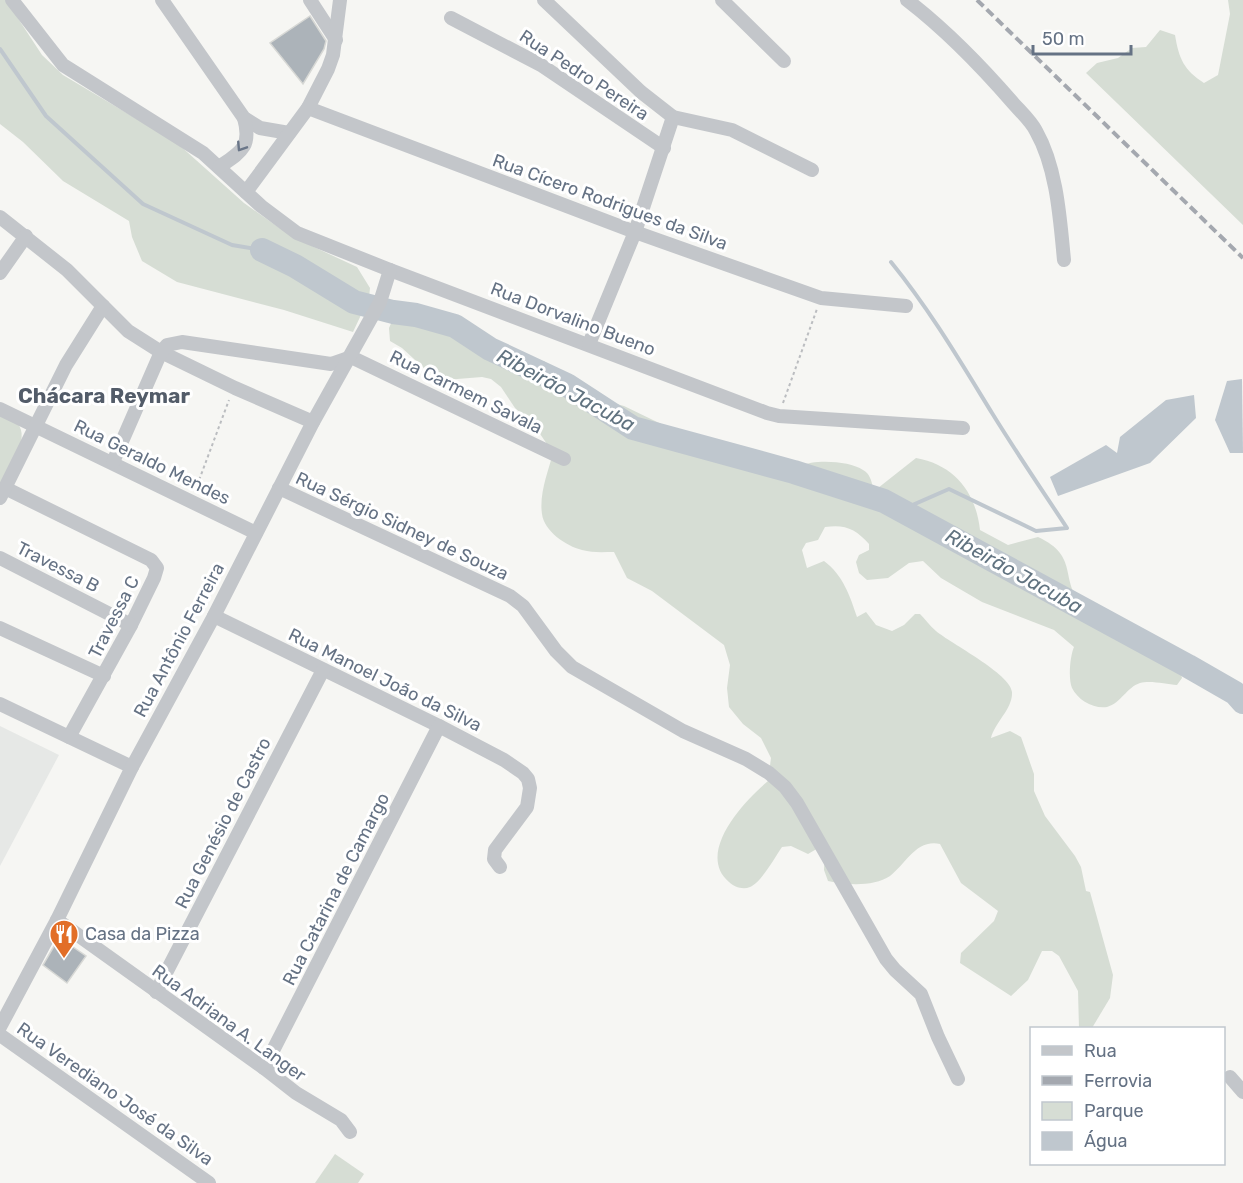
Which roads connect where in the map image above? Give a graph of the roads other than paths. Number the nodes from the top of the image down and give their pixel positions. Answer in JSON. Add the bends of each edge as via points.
{"nodes":[{"id":1,"x":12,"y":0,"type":"edge"},
{"id":2,"x":162,"y":0,"type":"edge"},
{"id":3,"x":310,"y":0,"type":"edge"},
{"id":4,"x":340,"y":0,"type":"edge"},
{"id":5,"x":544,"y":0,"type":"edge"},
{"id":6,"x":722,"y":0,"type":"edge"},
{"id":7,"x":907,"y":0,"type":"edge"},
{"id":8,"x":451,"y":18,"type":"dead end"},
{"id":9,"x":336,"y":40,"type":"junction"},
{"id":10,"x":784,"y":61,"type":"dead end"},
{"id":11,"x":308,"y":108,"type":"junction"},
{"id":12,"x":673,"y":117,"type":"junction"},
{"id":13,"x":244,"y":118,"type":"junction"},
{"id":14,"x":289,"y":133,"type":"junction"},
{"id":15,"x":664,"y":148,"type":"junction"},
{"id":16,"x":219,"y":167,"type":"junction"},
{"id":17,"x":812,"y":170,"type":"dead end"},
{"id":18,"x":246,"y":192,"type":"junction"},
{"id":19,"x":0,"y":217,"type":"edge"},
{"id":20,"x":634,"y":232,"type":"junction"},
{"id":21,"x":26,"y":236,"type":"junction"},
{"id":22,"x":1064,"y":261,"type":"dead end"},
{"id":23,"x":390,"y":270,"type":"junction"},
{"id":24,"x":0,"y":273,"type":"edge"},
{"id":25,"x":103,"y":306,"type":"junction"},
{"id":26,"x":906,"y":306,"type":"dead end"},
{"id":27,"x":589,"y":344,"type":"junction"},
{"id":28,"x":161,"y":352,"type":"junction"},
{"id":29,"x":351,"y":357,"type":"junction"},
{"id":30,"x":0,"y":409,"type":"edge"},
{"id":31,"x":313,"y":422,"type":"junction"},
{"id":32,"x":35,"y":424,"type":"junction"},
{"id":33,"x":963,"y":428,"type":"dead end"},
{"id":34,"x":564,"y":459,"type":"dead end"},
{"id":35,"x":113,"y":462,"type":"junction"},
{"id":36,"x":279,"y":488,"type":"junction"},
{"id":37,"x":2,"y":493,"type":"edge"},
{"id":38,"x":256,"y":533,"type":"junction"},
{"id":39,"x":0,"y":558,"type":"edge"},
{"id":40,"x":214,"y":616,"type":"junction"},
{"id":41,"x":131,"y":625,"type":"junction"},
{"id":42,"x":0,"y":628,"type":"edge"},
{"id":43,"x":322,"y":670,"type":"junction"},
{"id":44,"x":104,"y":676,"type":"junction"},
{"id":45,"x":0,"y":704,"type":"edge"},
{"id":46,"x":439,"y":726,"type":"junction"},
{"id":47,"x":69,"y":737,"type":"junction"},
{"id":48,"x":132,"y":767,"type":"junction"},
{"id":49,"x":500,"y":867,"type":"dead end"},
{"id":50,"x":57,"y":920,"type":"junction"},
{"id":51,"x":156,"y":992,"type":"junction"},
{"id":52,"x":3,"y":1012,"type":"edge"},
{"id":53,"x":0,"y":1027,"type":"edge"},
{"id":54,"x":0,"y":1035,"type":"edge"},
{"id":55,"x":264,"y":1068,"type":"junction"},
{"id":56,"x":1230,"y":1077,"type":"dead end"},
{"id":57,"x":958,"y":1079,"type":"dead end"},
{"id":58,"x":1243,"y":1092,"type":"edge"},
{"id":59,"x":350,"y":1132,"type":"dead end"},
{"id":60,"x":209,"y":1183,"type":"edge"}],
"edges":[{"from":1,"to":16,"type":"street","name":"Rua Dorvalino Bueno","via":[[63,65]]},
{"from":2,"to":13,"type":"street"},
{"from":3,"to":9,"type":"street"},
{"from":4,"to":9,"type":"street"},
{"from":5,"to":12,"type":"street"},
{"from":6,"to":10,"type":"street"},
{"from":7,"to":22,"type":"street","via":[[932,19],[991,78],[1036,130],[1051,170]]},
{"from":8,"to":15,"type":"street","name":"Rua Pedro Pereira","via":[[541,65]]},
{"from":9,"to":11,"type":"street","via":[[328,69]]},
{"from":11,"to":14,"type":"street"},
{"from":11,"to":20,"type":"street","name":"Rua Cícero Rodrigues da Silva"},
{"from":12,"to":15,"type":"street"},
{"from":12,"to":17,"type":"street","via":[[732,130]]},
{"from":13,"to":14,"type":"street","via":[[260,128]]},
{"from":13,"to":16,"type":"street","one_way":true,"via":[[247,140],[243,148]]},
{"from":14,"to":18,"type":"street"},
{"from":15,"to":20,"type":"street"},
{"from":16,"to":18,"type":"street","name":"Rua Dorvalino Bueno"},
{"from":18,"to":23,"type":"street","name":"Rua Dorvalino Bueno","via":[[297,233]]},
{"from":19,"to":21,"type":"street"},
{"from":20,"to":26,"type":"street","name":"Rua Cícero Rodrigues da Silva","via":[[821,298]]},
{"from":20,"to":27,"type":"street"},
{"from":21,"to":24,"type":"street"},
{"from":21,"to":25,"type":"street"},
{"from":23,"to":27,"type":"street","name":"Rua Dorvalino Bueno"},
{"from":23,"to":29,"type":"street","name":"Rua Antônio Ferreira","via":[[380,302]]},
{"from":25,"to":28,"type":"street","via":[[128,331]]},
{"from":25,"to":32,"type":"street"},
{"from":27,"to":33,"type":"street","name":"Rua Dorvalino Bueno","via":[[779,416]]},
{"from":28,"to":29,"type":"street","via":[[167,345],[182,342],[331,364]]},
{"from":28,"to":31,"type":"street"},
{"from":28,"to":35,"type":"street"},
{"from":29,"to":31,"type":"street","name":"Rua Antônio Ferreira"},
{"from":29,"to":34,"type":"street","name":"Rua Carmem Savala"},
{"from":30,"to":32,"type":"street","name":"Rua Geraldo Mendes"},
{"from":31,"to":36,"type":"street","name":"Rua Antônio Ferreira"},
{"from":32,"to":35,"type":"street","name":"Rua Geraldo Mendes"},
{"from":32,"to":37,"type":"street"},
{"from":35,"to":38,"type":"street","name":"Rua Geraldo Mendes"},
{"from":36,"to":38,"type":"street","name":"Rua Antônio Ferreira"},
{"from":36,"to":57,"type":"street","name":"Rua Sérgio Sidney de Souza","via":[[510,596],[523,606],[572,667],[682,731],[769,773],[796,803],[886,959],[921,994]]},
{"from":37,"to":41,"type":"street","name":"Travessa C","via":[[151,560],[156,574]]},
{"from":38,"to":40,"type":"street","name":"Rua Antônio Ferreira"},
{"from":39,"to":41,"type":"street","name":"Travessa B"},
{"from":40,"to":43,"type":"street","name":"Rua Manoel João da Silva"},
{"from":40,"to":48,"type":"street","name":"Rua Antônio Ferreira"},
{"from":41,"to":44,"type":"street","name":"Travessa C"},
{"from":42,"to":44,"type":"street"},
{"from":43,"to":46,"type":"street","name":"Rua Manoel João da Silva"},
{"from":43,"to":51,"type":"street","name":"Rua Genésio de Castro"},
{"from":44,"to":47,"type":"street","name":"Travessa C"},
{"from":45,"to":47,"type":"street"},
{"from":46,"to":49,"type":"street","name":"Rua Manoel João da Silva","via":[[504,760],[528,779],[526,807],[495,850],[494,859]]},
{"from":46,"to":55,"type":"street","name":"Rua Catarina de Camargo"},
{"from":47,"to":48,"type":"street"},
{"from":48,"to":50,"type":"street","name":"Rua Antônio Ferreira"},
{"from":50,"to":51,"type":"street","name":"Rua Adriana A. Langer"},
{"from":50,"to":52,"type":"street","name":"Rua Antônio Ferreira"},
{"from":51,"to":55,"type":"street","name":"Rua Adriana A. Langer"},
{"from":52,"to":53,"type":"street","name":"Rua Antônio Ferreira"},
{"from":54,"to":60,"type":"street","name":"Rua Verediano José da Silva"},
{"from":55,"to":59,"type":"street","name":"Rua Adriana A. Langer","via":[[341,1120]]},
{"from":56,"to":58,"type":"street"}]}
